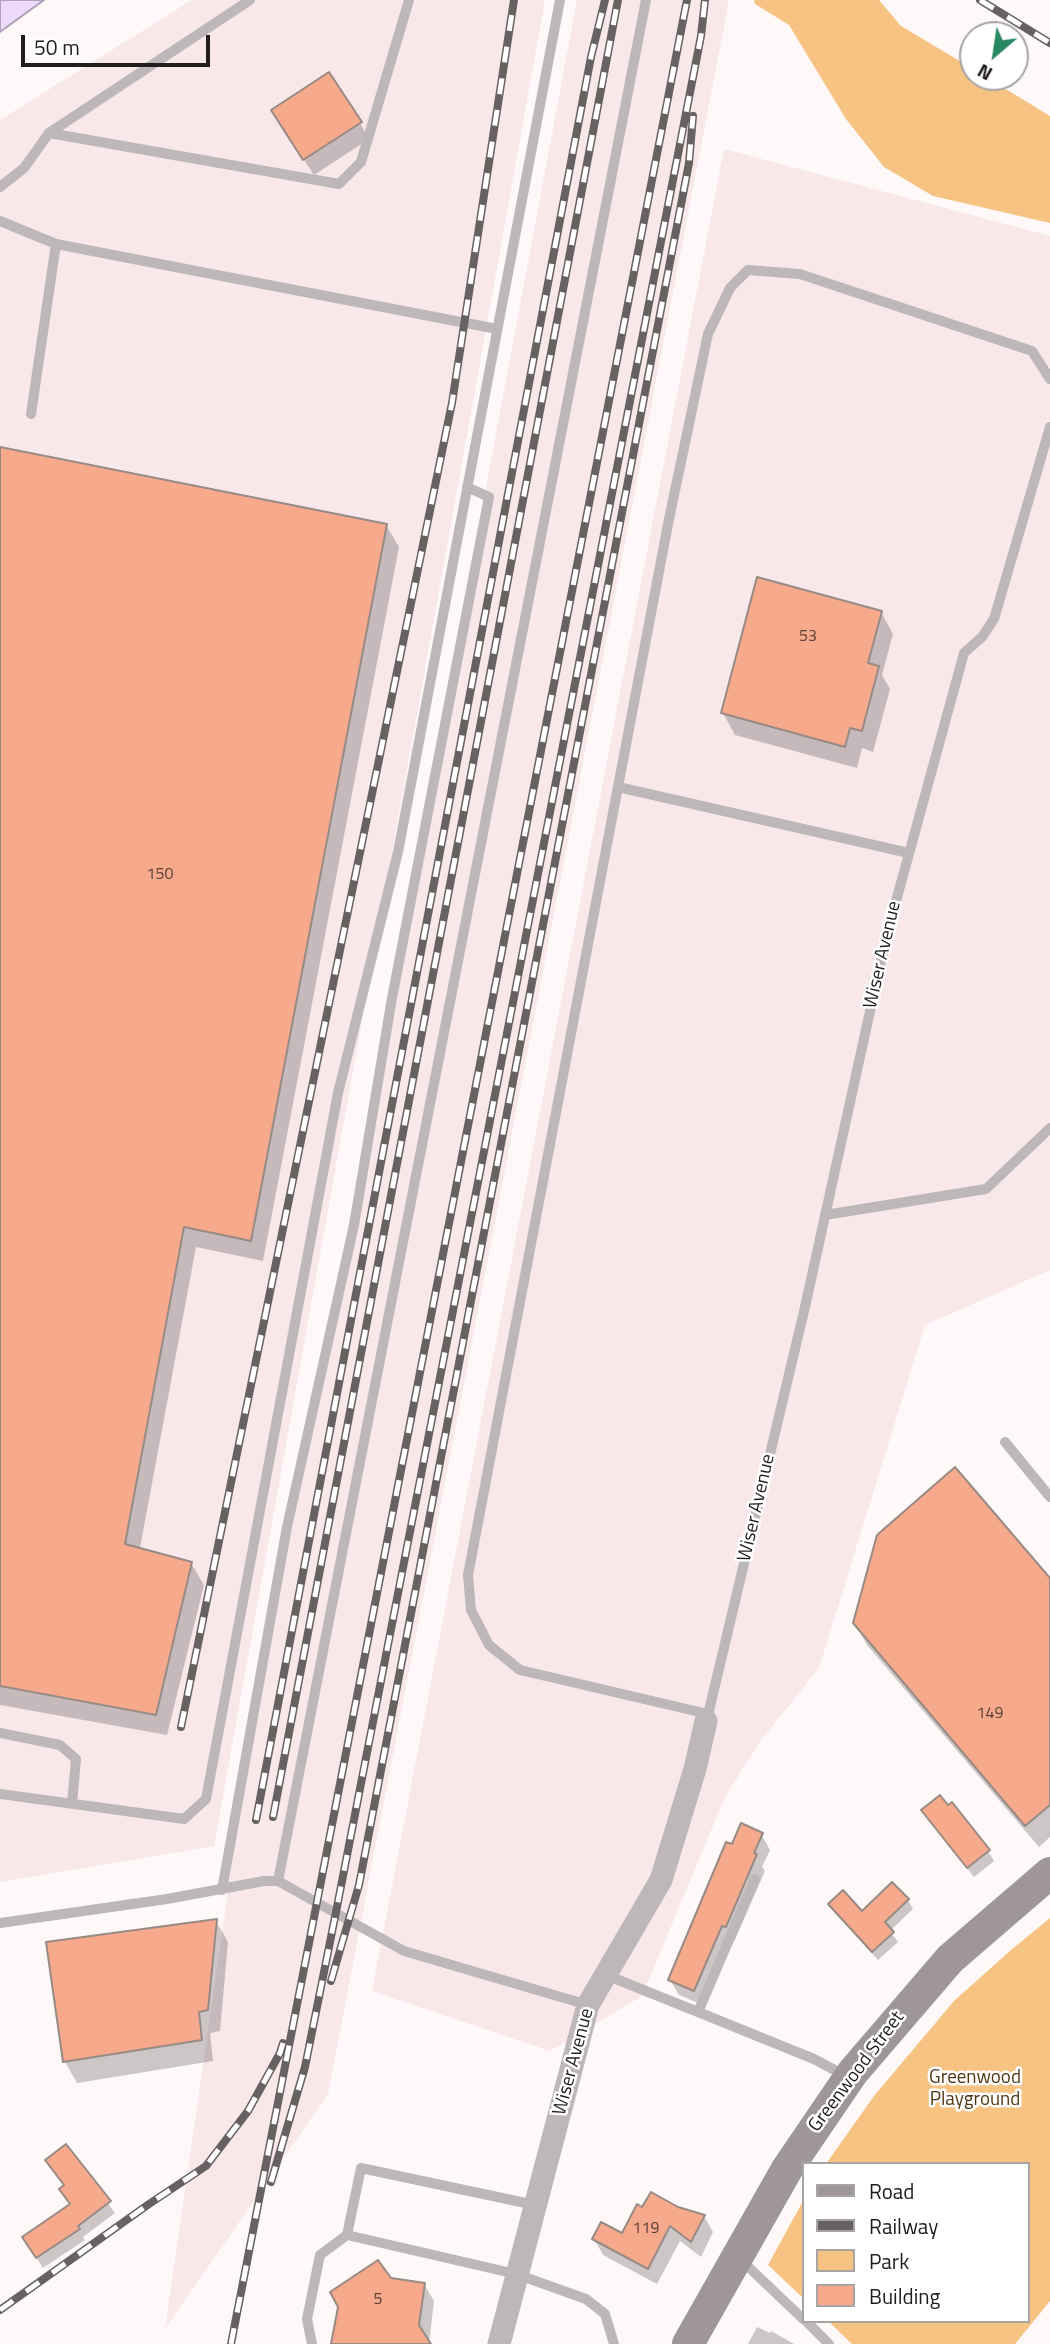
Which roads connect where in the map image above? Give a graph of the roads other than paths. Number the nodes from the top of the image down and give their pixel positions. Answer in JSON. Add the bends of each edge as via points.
{"nodes":[{"id":1,"x":250,"y":0,"type":"edge"},
{"id":2,"x":409,"y":0,"type":"edge"},
{"id":3,"x":560,"y":0,"type":"edge"},
{"id":4,"x":646,"y":0,"type":"edge"},
{"id":5,"x":48,"y":133,"type":"junction"},
{"id":6,"x":0,"y":187,"type":"edge"},
{"id":7,"x":0,"y":221,"type":"edge"},
{"id":8,"x":56,"y":244,"type":"junction"},
{"id":9,"x":497,"y":329,"type":"junction"},
{"id":10,"x":1050,"y":379,"type":"edge"},
{"id":11,"x":31,"y":414,"type":"dead end"},
{"id":12,"x":1050,"y":427,"type":"edge"},
{"id":13,"x":467,"y":487,"type":"junction"},
{"id":14,"x":618,"y":787,"type":"junction"},
{"id":15,"x":909,"y":853,"type":"junction"},
{"id":16,"x":1050,"y":1128,"type":"edge"},
{"id":17,"x":825,"y":1215,"type":"junction"},
{"id":18,"x":1005,"y":1442,"type":"dead end"},
{"id":19,"x":1050,"y":1497,"type":"edge"},
{"id":20,"x":707,"y":1718,"type":"junction"},
{"id":21,"x":0,"y":1733,"type":"edge"},
{"id":22,"x":0,"y":1794,"type":"edge"},
{"id":23,"x":72,"y":1804,"type":"junction"},
{"id":24,"x":1050,"y":1873,"type":"edge"},
{"id":25,"x":755,"y":1879,"type":"dead end"},
{"id":26,"x":278,"y":1881,"type":"junction"},
{"id":27,"x":222,"y":1890,"type":"junction"},
{"id":28,"x":0,"y":1923,"type":"edge"},
{"id":29,"x":606,"y":1975,"type":"junction"},
{"id":30,"x":588,"y":2006,"type":"junction"},
{"id":31,"x":698,"y":2012,"type":"junction"},
{"id":32,"x":849,"y":2078,"type":"junction"},
{"id":33,"x":535,"y":2205,"type":"junction"},
{"id":34,"x":347,"y":2235,"type":"junction"},
{"id":35,"x":737,"y":2256,"type":"junction"},
{"id":36,"x":516,"y":2274,"type":"junction"},
{"id":37,"x":802,"y":2318,"type":"edge"},
{"id":38,"x":807,"y":2323,"type":"edge"},
{"id":39,"x":312,"y":2344,"type":"edge"},
{"id":40,"x":499,"y":2344,"type":"edge"},
{"id":41,"x":614,"y":2344,"type":"edge"},
{"id":42,"x":688,"y":2344,"type":"edge"},
{"id":43,"x":830,"y":2344,"type":"edge"}],
"edges":[{"from":1,"to":5,"type":"lane"},
{"from":2,"to":5,"type":"lane","via":[[361,162],[339,184]]},
{"from":3,"to":9,"type":"lane"},
{"from":4,"to":26,"type":"lane"},
{"from":5,"to":6,"type":"lane","via":[[24,168]]},
{"from":7,"to":8,"type":"lane"},
{"from":8,"to":9,"type":"lane"},
{"from":8,"to":11,"type":"lane"},
{"from":9,"to":13,"type":"lane"},
{"from":10,"to":14,"type":"lane","via":[[1032,351],[800,274],[748,270],[730,288],[708,334]]},
{"from":12,"to":15,"type":"lane","name":"Wiser Avenue","via":[[994,619],[964,653]]},
{"from":13,"to":23,"type":"lane","via":[[397,852],[338,1093],[206,1799],[184,1819]]},
{"from":13,"to":27,"type":"lane","via":[[489,496],[354,1225],[287,1527]]},
{"from":14,"to":15,"type":"lane"},
{"from":14,"to":20,"type":"lane","via":[[468,1575],[471,1610],[489,1645],[520,1670]]},
{"from":15,"to":17,"type":"lane","name":"Wiser Avenue"},
{"from":16,"to":17,"type":"lane","via":[[986,1189]]},
{"from":17,"to":20,"type":"lane","name":"Wiser Avenue"},
{"from":18,"to":19,"type":"lane"},
{"from":20,"to":29,"type":"street","name":"Wiser Avenue","via":[[661,1880]]},
{"from":21,"to":23,"type":"lane","via":[[60,1745],[76,1759]]},
{"from":22,"to":23,"type":"lane"},
{"from":24,"to":32,"type":"main road","name":"Greenwood Street","via":[[950,1959]]},
{"from":25,"to":31,"type":"lane"},
{"from":26,"to":27,"type":"lane"},
{"from":26,"to":30,"type":"lane","via":[[404,1951]]},
{"from":27,"to":28,"type":"lane"},
{"from":29,"to":30,"type":"street","name":"Wiser Avenue"},
{"from":29,"to":31,"type":"lane"},
{"from":30,"to":33,"type":"street","name":"Wiser Avenue"},
{"from":31,"to":32,"type":"lane"},
{"from":32,"to":35,"type":"main road","name":"Greenwood Street","via":[[787,2169]]},
{"from":33,"to":34,"type":"lane","via":[[361,2168]]},
{"from":33,"to":36,"type":"street","name":"Wiser Avenue"},
{"from":34,"to":36,"type":"lane"},
{"from":34,"to":39,"type":"lane","via":[[320,2255],[307,2319]]},
{"from":35,"to":37,"type":"lane"},
{"from":35,"to":42,"type":"main road","name":"Greenwood Street"},
{"from":36,"to":40,"type":"street","name":"Wiser Avenue"},
{"from":36,"to":41,"type":"lane","via":[[586,2300],[606,2314]]},
{"from":38,"to":43,"type":"lane"}]}
